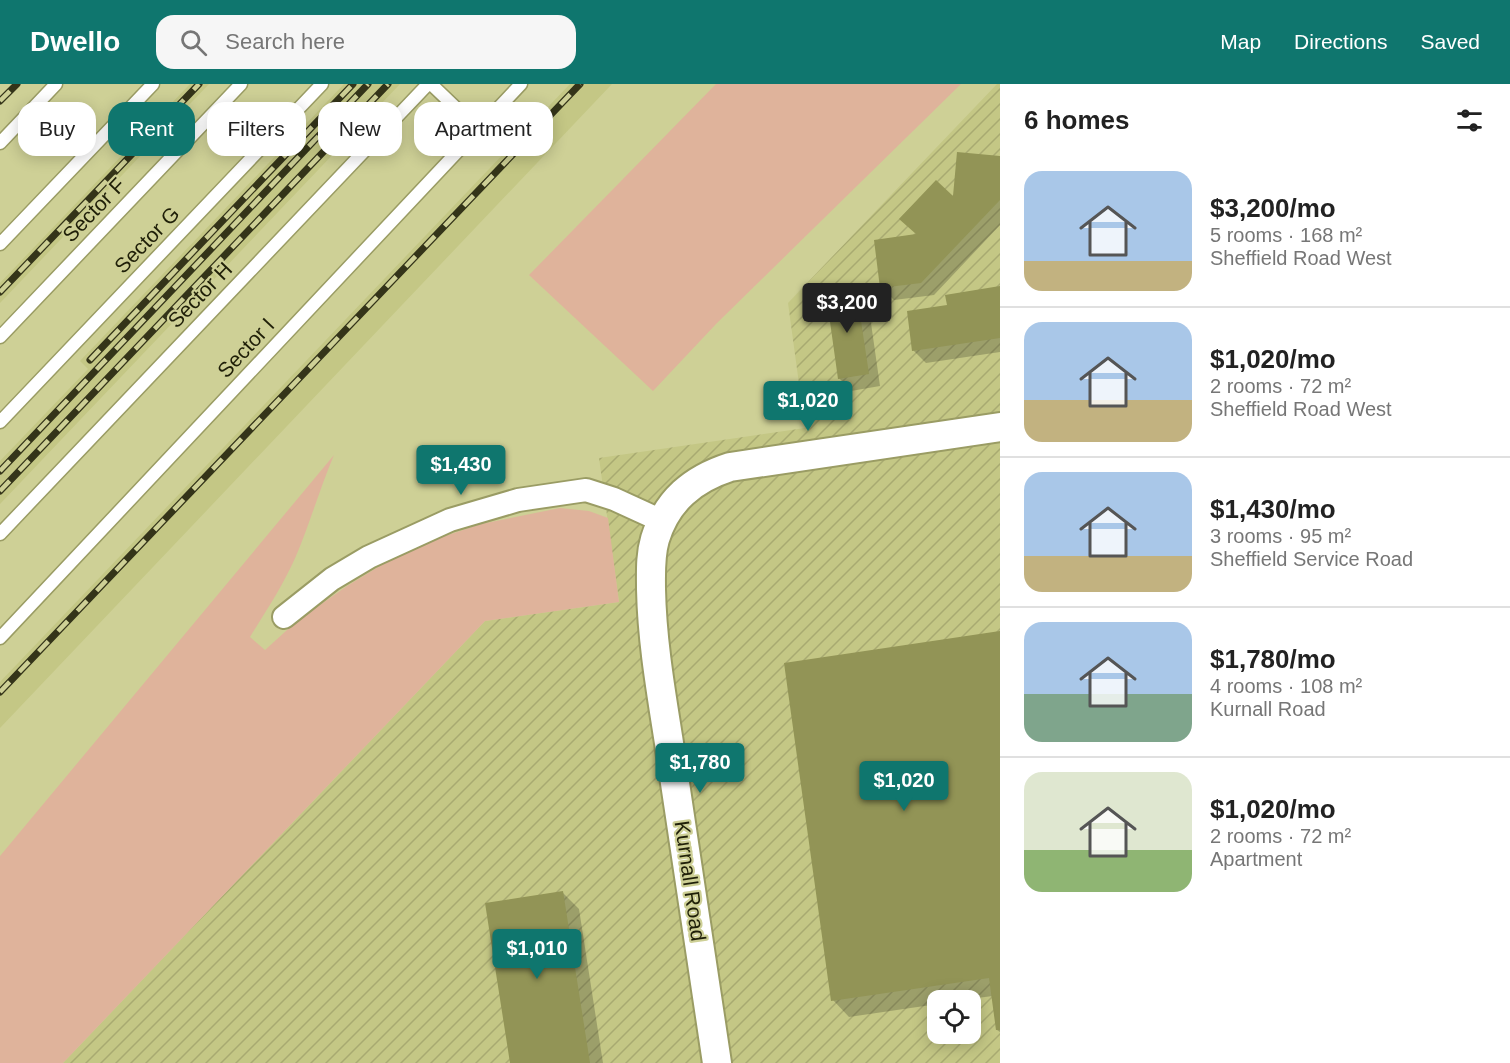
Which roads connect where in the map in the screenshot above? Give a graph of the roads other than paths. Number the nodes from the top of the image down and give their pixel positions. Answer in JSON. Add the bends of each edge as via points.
{"nodes":[{"id":1,"x":56,"y":84,"type":"edge"},
{"id":2,"x":153,"y":84,"type":"edge"},
{"id":3,"x":241,"y":84,"type":"edge"},
{"id":4,"x":322,"y":84,"type":"edge"},
{"id":5,"x":429,"y":84,"type":"edge"},
{"id":6,"x":521,"y":84,"type":"edge"},
{"id":7,"x":449,"y":102,"type":"edge"},
{"id":8,"x":504,"y":102,"type":"edge"},
{"id":9,"x":0,"y":142,"type":"edge"},
{"id":10,"x":453,"y":156,"type":"edge"},
{"id":11,"x":0,"y":244,"type":"edge"},
{"id":12,"x":0,"y":337,"type":"edge"},
{"id":13,"x":0,"y":422,"type":"edge"},
{"id":14,"x":1000,"y":427,"type":"edge"},
{"id":15,"x":662,"y":521,"type":"junction"},
{"id":16,"x":0,"y":534,"type":"edge"},
{"id":17,"x":284,"y":617,"type":"dead end"},
{"id":18,"x":0,"y":638,"type":"edge"},
{"id":19,"x":717,"y":1063,"type":"edge"}],
"edges":[{"from":1,"to":9,"type":"lane"},
{"from":2,"to":11,"type":"lane"},
{"from":3,"to":12,"type":"lane","name":"Sector F"},
{"from":4,"to":13,"type":"lane","name":"Sector G"},
{"from":5,"to":7,"type":"lane"},
{"from":5,"to":16,"type":"lane","name":"Sector H"},
{"from":6,"to":8,"type":"lane","name":"Sector I"},
{"from":10,"to":18,"type":"lane","name":"Sector I"},
{"from":14,"to":15,"type":"street","name":"Kurnall Road","via":[[730,467],[694,483]]},
{"from":15,"to":17,"type":"street","via":[[586,490],[518,500],[450,520],[369,557],[332,579]]},
{"from":15,"to":19,"type":"street","name":"Kurnall Road","via":[[651,559],[653,637]]}]}
